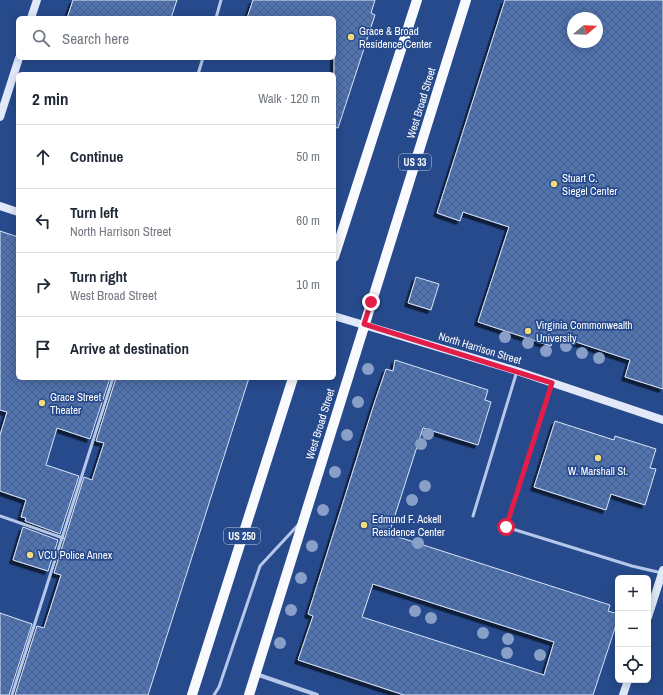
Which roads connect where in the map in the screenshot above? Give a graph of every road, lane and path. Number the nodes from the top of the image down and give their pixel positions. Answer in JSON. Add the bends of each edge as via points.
{"nodes":[{"id":1,"x":37,"y":0,"type":"edge"},
{"id":2,"x":221,"y":0,"type":"edge"},
{"id":3,"x":417,"y":0,"type":"edge"},
{"id":4,"x":466,"y":0,"type":"edge"},
{"id":5,"x":32,"y":16,"type":"edge"},
{"id":6,"x":217,"y":16,"type":"edge"},
{"id":7,"x":18,"y":60,"type":"edge"},
{"id":8,"x":202,"y":60,"type":"edge"},
{"id":9,"x":199,"y":72,"type":"edge"},
{"id":10,"x":0,"y":117,"type":"edge"},
{"id":11,"x":0,"y":206,"type":"edge"},
{"id":12,"x":16,"y":211,"type":"edge"},
{"id":13,"x":336,"y":251,"type":"edge"},
{"id":14,"x":336,"y":317,"type":"edge"},
{"id":15,"x":364,"y":324,"type":"junction"},
{"id":16,"x":517,"y":371,"type":"junction"},
{"id":17,"x":112,"y":380,"type":"edge"},
{"id":18,"x":292,"y":380,"type":"edge"},
{"id":19,"x":552,"y":383,"type":"junction"},
{"id":20,"x":663,"y":420,"type":"edge"},
{"id":21,"x":0,"y":516,"type":"edge"},
{"id":22,"x":472,"y":516,"type":"dead end"},
{"id":23,"x":303,"y":520,"type":"junction"},
{"id":24,"x":63,"y":538,"type":"junction"},
{"id":25,"x":663,"y":572,"type":"edge"},
{"id":26,"x":650,"y":611,"type":"edge"},
{"id":27,"x":256,"y":674,"type":"junction"},
{"id":28,"x":627,"y":683,"type":"edge"},
{"id":29,"x":12,"y":695,"type":"edge"},
{"id":30,"x":192,"y":695,"type":"edge"},
{"id":31,"x":214,"y":695,"type":"edge"},
{"id":32,"x":249,"y":695,"type":"edge"},
{"id":33,"x":317,"y":695,"type":"edge"},
{"id":34,"x":623,"y":695,"type":"edge"}],
"edges":[{"from":1,"to":5,"type":"main road"},
{"from":2,"to":6,"type":"lane"},
{"from":3,"to":13,"type":"main road"},
{"from":4,"to":15,"type":"main road","name":"West Broad Street","number":"US 33"},
{"from":7,"to":10,"type":"main road"},
{"from":8,"to":9,"type":"lane"},
{"from":11,"to":12,"type":"main road"},
{"from":14,"to":15,"type":"main road","name":"North Harrison Street"},
{"from":15,"to":16,"type":"main road","name":"North Harrison Street"},
{"from":15,"to":23,"type":"main road","name":"West Broad Street"},
{"from":16,"to":19,"type":"main road","name":"North Harrison Street"},
{"from":16,"to":22,"type":"lane"},
{"from":17,"to":24,"type":"lane"},
{"from":18,"to":30,"type":"main road","number":"US 250"},
{"from":19,"to":20,"type":"main road","name":"North Harrison Street"},
{"from":19,"to":25,"type":"lane","via":[[506,527],[632,566]]},
{"from":21,"to":24,"type":"lane"},
{"from":23,"to":27,"type":"main road","name":"West Broad Street"},
{"from":23,"to":31,"type":"lane","via":[[260,566],[219,687]]},
{"from":24,"to":29,"type":"lane"},
{"from":25,"to":26,"type":"main road"},
{"from":27,"to":32,"type":"main road","name":"West Broad Street"},
{"from":27,"to":33,"type":"street"},
{"from":28,"to":34,"type":"main road"}]}
